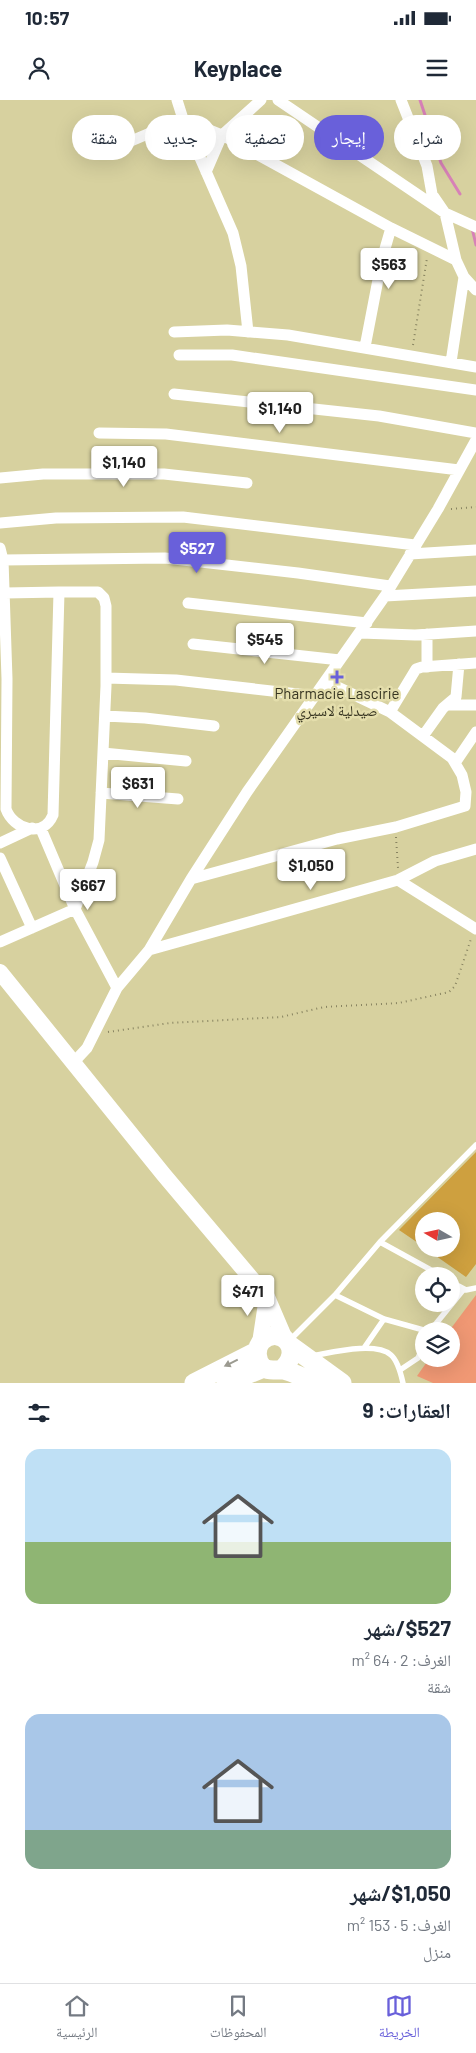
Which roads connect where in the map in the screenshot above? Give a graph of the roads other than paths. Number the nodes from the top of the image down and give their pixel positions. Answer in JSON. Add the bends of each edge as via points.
{"nodes":[{"id":1,"x":177,"y":100,"type":"edge"},
{"id":2,"x":260,"y":100,"type":"edge"},
{"id":3,"x":278,"y":100,"type":"edge"},
{"id":4,"x":401,"y":100,"type":"edge"},
{"id":5,"x":182,"y":115,"type":"edge"},
{"id":6,"x":216,"y":133,"type":"edge"},
{"id":7,"x":222,"y":135,"type":"junction"},
{"id":8,"x":201,"y":160,"type":"edge"},
{"id":9,"x":206,"y":172,"type":"junction"},
{"id":10,"x":447,"y":214,"type":"junction"},
{"id":11,"x":474,"y":226,"type":"edge"},
{"id":12,"x":391,"y":228,"type":"junction"},
{"id":13,"x":456,"y":260,"type":"junction"},
{"id":14,"x":464,"y":277,"type":"junction"},
{"id":15,"x":476,"y":290,"type":"edge"},
{"id":16,"x":174,"y":332,"type":"dead end"},
{"id":17,"x":248,"y":332,"type":"junction"},
{"id":18,"x":366,"y":347,"type":"junction"},
{"id":19,"x":179,"y":355,"type":"dead end"},
{"id":20,"x":452,"y":362,"type":"junction"},
{"id":21,"x":476,"y":367,"type":"edge"},
{"id":22,"x":476,"y":390,"type":"edge"},
{"id":23,"x":174,"y":394,"type":"dead end"},
{"id":24,"x":99,"y":433,"type":"dead end"},
{"id":25,"x":476,"y":433,"type":"edge"},
{"id":26,"x":476,"y":440,"type":"edge"},
{"id":27,"x":459,"y":470,"type":"junction"},
{"id":28,"x":0,"y":478,"type":"edge"},
{"id":29,"x":247,"y":484,"type":"dead end"},
{"id":30,"x":0,"y":523,"type":"edge"},
{"id":31,"x":412,"y":549,"type":"junction"},
{"id":32,"x":476,"y":550,"type":"edge"},
{"id":33,"x":2,"y":554,"type":"edge"},
{"id":34,"x":388,"y":591,"type":"junction"},
{"id":35,"x":476,"y":591,"type":"edge"},
{"id":36,"x":59,"y":592,"type":"junction"},
{"id":37,"x":5,"y":594,"type":"junction"},
{"id":38,"x":188,"y":604,"type":"dead end"},
{"id":39,"x":364,"y":628,"type":"junction"},
{"id":40,"x":476,"y":630,"type":"edge"},
{"id":41,"x":427,"y":634,"type":"junction"},
{"id":42,"x":193,"y":644,"type":"dead end"},
{"id":43,"x":340,"y":660,"type":"junction"},
{"id":44,"x":476,"y":663,"type":"edge"},
{"id":45,"x":459,"y":664,"type":"junction"},
{"id":46,"x":427,"y":667,"type":"junction"},
{"id":47,"x":106,"y":678,"type":"junction"},
{"id":48,"x":325,"y":682,"type":"junction"},
{"id":49,"x":316,"y":696,"type":"junction"},
{"id":50,"x":448,"y":705,"type":"junction"},
{"id":51,"x":476,"y":705,"type":"edge"},
{"id":52,"x":390,"y":712,"type":"junction"},
{"id":53,"x":104,"y":716,"type":"junction"},
{"id":54,"x":214,"y":726,"type":"dead end"},
{"id":55,"x":423,"y":736,"type":"junction"},
{"id":56,"x":475,"y":736,"type":"edge"},
{"id":57,"x":103,"y":753,"type":"junction"},
{"id":58,"x":186,"y":760,"type":"dead end"},
{"id":59,"x":455,"y":763,"type":"junction"},
{"id":60,"x":101,"y":793,"type":"junction"},
{"id":61,"x":2,"y":796,"type":"edge"},
{"id":62,"x":178,"y":799,"type":"dead end"},
{"id":63,"x":471,"y":806,"type":"edge"},
{"id":64,"x":36,"y":828,"type":"junction"},
{"id":65,"x":0,"y":843,"type":"edge"},
{"id":66,"x":476,"y":849,"type":"edge"},
{"id":67,"x":0,"y":858,"type":"edge"},
{"id":68,"x":191,"y":879,"type":"junction"},
{"id":69,"x":398,"y":880,"type":"junction"},
{"id":70,"x":75,"y":909,"type":"junction"},
{"id":71,"x":32,"y":928,"type":"junction"},
{"id":72,"x":475,"y":929,"type":"edge"},
{"id":73,"x":0,"y":942,"type":"edge"},
{"id":74,"x":149,"y":950,"type":"junction"},
{"id":75,"x":0,"y":974,"type":"edge"},
{"id":76,"x":117,"y":988,"type":"junction"},
{"id":77,"x":73,"y":1063,"type":"junction"},
{"id":78,"x":476,"y":1145,"type":"edge"},
{"id":79,"x":380,"y":1242,"type":"junction"},
{"id":80,"x":426,"y":1267,"type":"edge"},
{"id":81,"x":460,"y":1287,"type":"edge"},
{"id":82,"x":476,"y":1288,"type":"edge"},
{"id":83,"x":464,"y":1289,"type":"junction"},
{"id":84,"x":335,"y":1295,"type":"junction"},
{"id":85,"x":267,"y":1297,"type":"junction"},
{"id":86,"x":384,"y":1319,"type":"junction"},
{"id":87,"x":436,"y":1322,"type":"edge"},
{"id":88,"x":415,"y":1327,"type":"edge"},
{"id":89,"x":292,"y":1346,"type":"junction"},
{"id":90,"x":364,"y":1348,"type":"junction"},
{"id":91,"x":266,"y":1358,"type":"junction"},
{"id":92,"x":415,"y":1360,"type":"edge"},
{"id":93,"x":400,"y":1370,"type":"junction"},
{"id":94,"x":194,"y":1383,"type":"edge"},
{"id":95,"x":226,"y":1383,"type":"edge"},
{"id":96,"x":342,"y":1383,"type":"edge"},
{"id":97,"x":403,"y":1383,"type":"edge"}],
"edges":[{"from":1,"to":5,"type":"street"},
{"from":2,"to":7,"type":"street"},
{"from":3,"to":10,"type":"street"},
{"from":4,"to":10,"type":"street","via":[[428,166],[432,194]]},
{"from":6,"to":7,"type":"street"},
{"from":7,"to":9,"type":"street"},
{"from":7,"to":12,"type":"street"},
{"from":8,"to":9,"type":"street"},
{"from":9,"to":17,"type":"street","via":[[233,233],[241,266]]},
{"from":10,"to":11,"type":"street"},
{"from":10,"to":13,"type":"street"},
{"from":12,"to":13,"type":"street"},
{"from":12,"to":18,"type":"street"},
{"from":13,"to":14,"type":"street"},
{"from":14,"to":15,"type":"street"},
{"from":14,"to":20,"type":"street"},
{"from":16,"to":17,"type":"street"},
{"from":17,"to":18,"type":"street"},
{"from":18,"to":20,"type":"street"},
{"from":19,"to":22,"type":"street","via":[[232,355]]},
{"from":20,"to":21,"type":"street"},
{"from":23,"to":25,"type":"street","via":[[379,416]]},
{"from":24,"to":27,"type":"street","via":[[166,434]]},
{"from":26,"to":27,"type":"street"},
{"from":27,"to":31,"type":"street"},
{"from":28,"to":29,"type":"street","via":[[43,474],[164,474]]},
{"from":30,"to":31,"type":"street","via":[[56,518],[183,517]]},
{"from":31,"to":32,"type":"street"},
{"from":31,"to":34,"type":"street"},
{"from":33,"to":34,"type":"street","via":[[165,558],[298,572]]},
{"from":33,"to":37,"type":"street"},
{"from":34,"to":35,"type":"street"},
{"from":34,"to":39,"type":"street"},
{"from":36,"to":37,"type":"street"},
{"from":36,"to":47,"type":"street","via":[[98,592],[104,598]]},
{"from":36,"to":64,"type":"street","via":[[52,815],[49,823]]},
{"from":37,"to":61,"type":"street","via":[[7,679]]},
{"from":38,"to":39,"type":"street"},
{"from":39,"to":41,"type":"street"},
{"from":39,"to":43,"type":"street"},
{"from":40,"to":41,"type":"street"},
{"from":41,"to":46,"type":"street"},
{"from":42,"to":43,"type":"street"},
{"from":43,"to":48,"type":"street"},
{"from":44,"to":45,"type":"street"},
{"from":45,"to":46,"type":"street"},
{"from":45,"to":50,"type":"street","via":[[458,691]]},
{"from":46,"to":52,"type":"street","via":[[416,669]]},
{"from":47,"to":49,"type":"street","via":[[176,680]]},
{"from":47,"to":53,"type":"street"},
{"from":48,"to":49,"type":"street"},
{"from":48,"to":52,"type":"street"},
{"from":49,"to":68,"type":"street","via":[[247,792]]},
{"from":50,"to":51,"type":"street"},
{"from":50,"to":55,"type":"street"},
{"from":52,"to":55,"type":"street"},
{"from":53,"to":54,"type":"street"},
{"from":53,"to":57,"type":"street"},
{"from":55,"to":59,"type":"street"},
{"from":56,"to":59,"type":"street"},
{"from":57,"to":58,"type":"street"},
{"from":57,"to":60,"type":"street"},
{"from":59,"to":63,"type":"street"},
{"from":60,"to":62,"type":"street"},
{"from":60,"to":70,"type":"street","via":[[99,840]]},
{"from":61,"to":64,"type":"street","via":[[12,822]]},
{"from":63,"to":68,"type":"street"},
{"from":64,"to":65,"type":"street"},
{"from":64,"to":70,"type":"street"},
{"from":66,"to":69,"type":"street","via":[[435,861]]},
{"from":67,"to":71,"type":"street"},
{"from":68,"to":74,"type":"street"},
{"from":69,"to":72,"type":"street"},
{"from":69,"to":74,"type":"street"},
{"from":70,"to":71,"type":"street"},
{"from":70,"to":76,"type":"street"},
{"from":71,"to":73,"type":"street"},
{"from":74,"to":76,"type":"street"},
{"from":75,"to":77,"type":"street"},
{"from":76,"to":77,"type":"street","via":[[87,1048]]},
{"from":77,"to":85,"type":"street"},
{"from":78,"to":79,"type":"lane"},
{"from":79,"to":80,"type":"lane"},
{"from":79,"to":84,"type":"lane"},
{"from":81,"to":83,"type":"lane"},
{"from":82,"to":83,"type":"lane"},
{"from":83,"to":87,"type":"lane"},
{"from":84,"to":86,"type":"lane"},
{"from":84,"to":89,"type":"lane"},
{"from":85,"to":89,"type":"street"},
{"from":85,"to":91,"type":"street"},
{"from":86,"to":88,"type":"lane"},
{"from":86,"to":90,"type":"lane"},
{"from":89,"to":90,"type":"lane"},
{"from":89,"to":91,"type":"main road","via":[[288,1364]]},
{"from":89,"to":91,"type":"main road","via":[[276,1336],[268,1337]]},
{"from":89,"to":96,"type":"main road"},
{"from":90,"to":93,"type":"lane","via":[[391,1354]]},
{"from":91,"to":94,"type":"main road","one_way":true},
{"from":91,"to":95,"type":"main road"},
{"from":91,"to":96,"type":"main road","via":[[312,1380]]},
{"from":92,"to":93,"type":"lane"},
{"from":93,"to":97,"type":"lane"}]}
